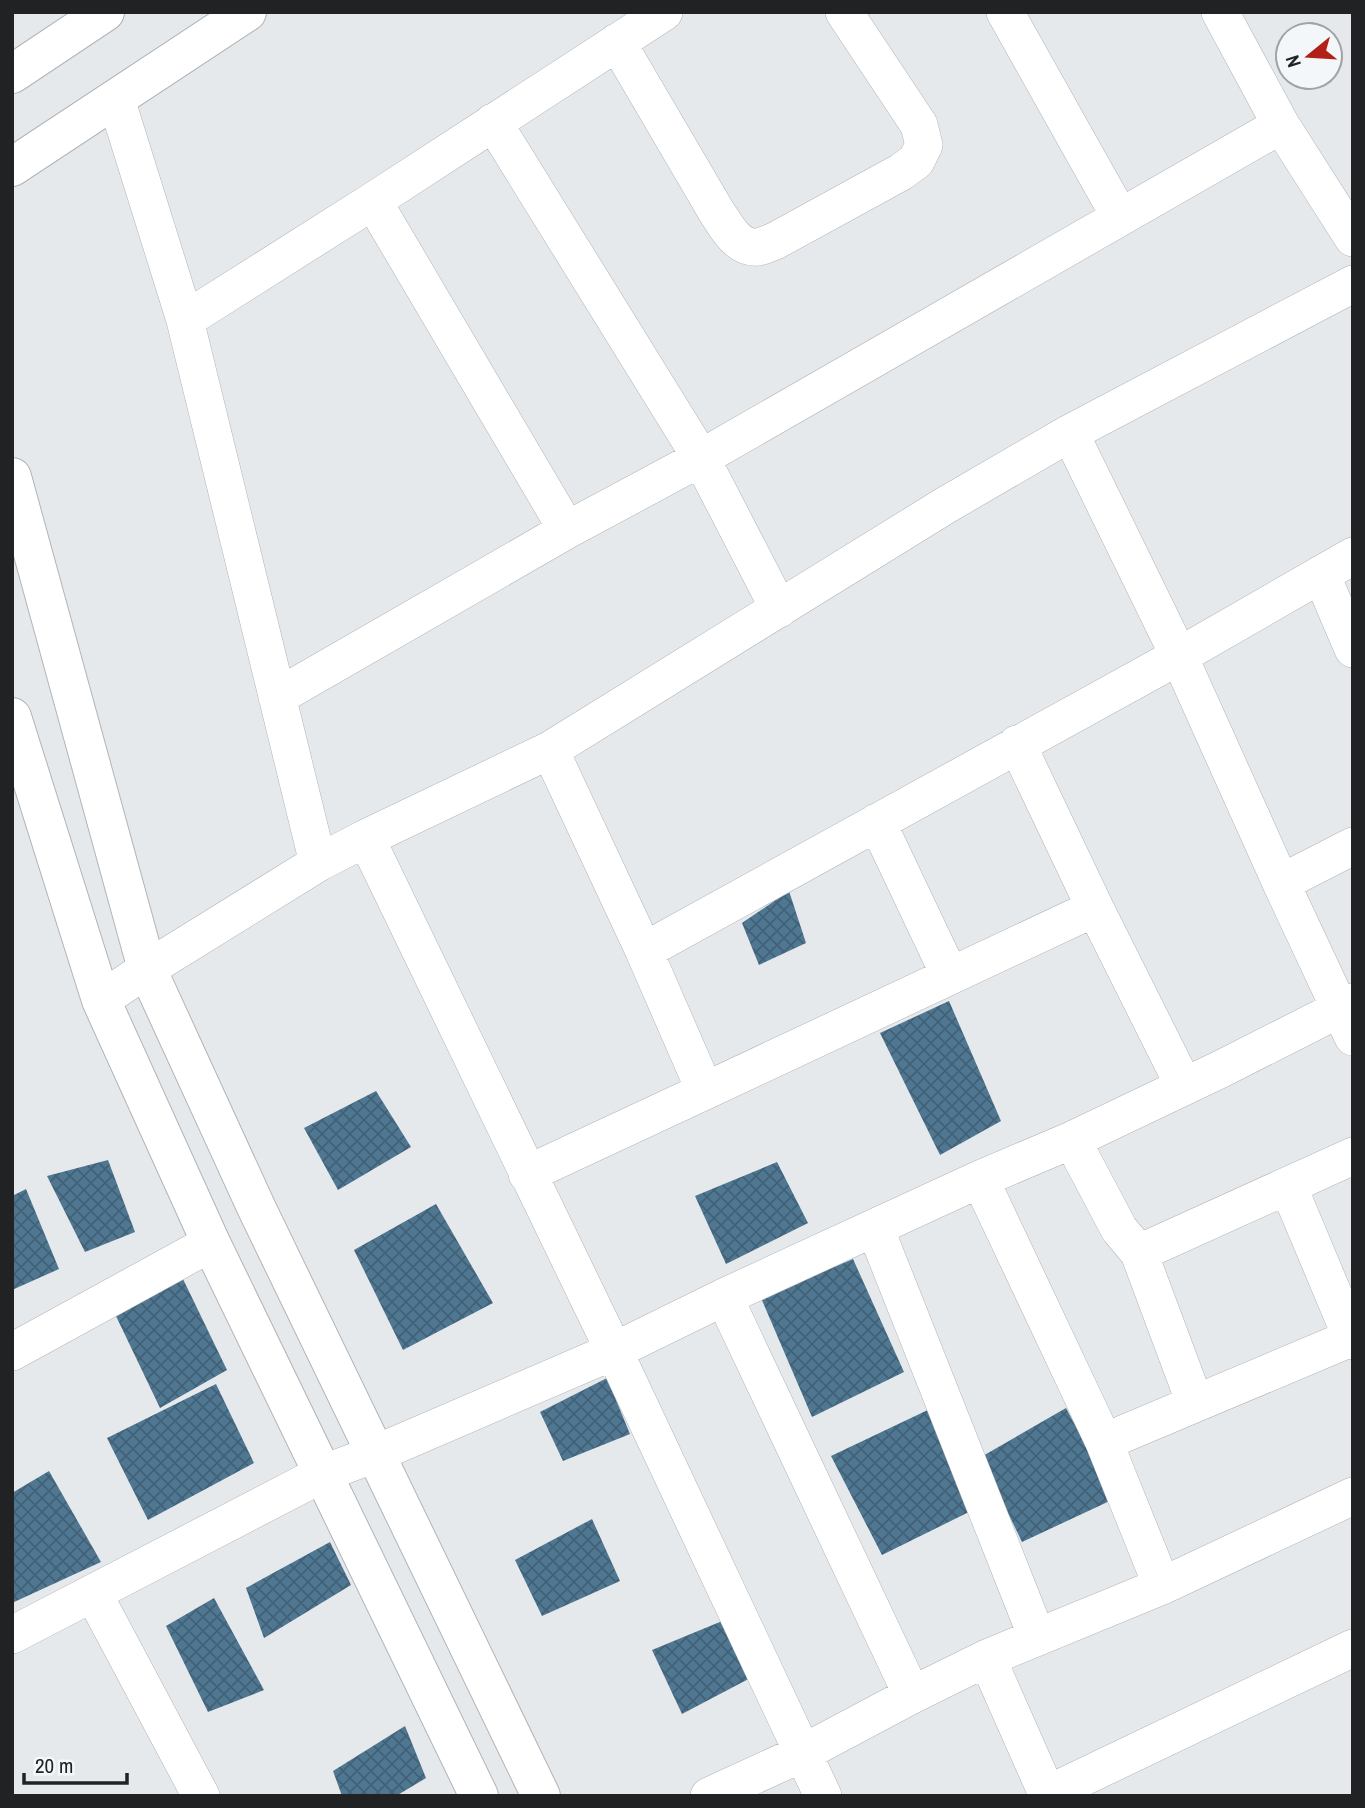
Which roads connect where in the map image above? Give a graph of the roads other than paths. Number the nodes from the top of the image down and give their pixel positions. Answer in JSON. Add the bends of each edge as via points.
{"nodes":[{"id":1,"x":105,"y":12,"type":"edge"},
{"id":2,"x":247,"y":12,"type":"edge"},
{"id":3,"x":664,"y":12,"type":"edge"},
{"id":4,"x":844,"y":12,"type":"edge"},
{"id":5,"x":1005,"y":12,"type":"edge"},
{"id":6,"x":1220,"y":12,"type":"edge"},
{"id":7,"x":617,"y":42,"type":"junction"},
{"id":8,"x":12,"y":74,"type":"edge"},
{"id":9,"x":116,"y":99,"type":"junction"},
{"id":10,"x":493,"y":122,"type":"junction"},
{"id":11,"x":1281,"y":125,"type":"junction"},
{"id":12,"x":12,"y":167,"type":"edge"},
{"id":13,"x":373,"y":201,"type":"junction"},
{"id":14,"x":1120,"y":217,"type":"junction"},
{"id":15,"x":1353,"y":238,"type":"edge"},
{"id":16,"x":1353,"y":284,"type":"edge"},
{"id":17,"x":185,"y":320,"type":"junction"},
{"id":18,"x":1070,"y":433,"type":"junction"},
{"id":19,"x":701,"y":458,"type":"junction"},
{"id":20,"x":12,"y":477,"type":"edge"},
{"id":21,"x":567,"y":530,"type":"junction"},
{"id":22,"x":1353,"y":556,"type":"edge"},
{"id":23,"x":1321,"y":574,"type":"junction"},
{"id":24,"x":779,"y":608,"type":"junction"},
{"id":25,"x":1353,"y":649,"type":"edge"},
{"id":26,"x":1179,"y":656,"type":"junction"},
{"id":27,"x":278,"y":697,"type":"junction"},
{"id":28,"x":12,"y":717,"type":"edge"},
{"id":29,"x":1017,"y":744,"type":"junction"},
{"id":30,"x":550,"y":750,"type":"junction"},
{"id":31,"x":877,"y":822,"type":"junction"},
{"id":32,"x":366,"y":838,"type":"junction"},
{"id":33,"x":1353,"y":846,"type":"edge"},
{"id":34,"x":318,"y":863,"type":"junction"},
{"id":35,"x":1281,"y":883,"type":"junction"},
{"id":36,"x":1095,"y":908,"type":"junction"},
{"id":37,"x":644,"y":951,"type":"junction"},
{"id":38,"x":147,"y":969,"type":"junction"},
{"id":39,"x":950,"y":976,"type":"junction"},
{"id":40,"x":101,"y":1000,"type":"junction"},
{"id":41,"x":1348,"y":1016,"type":"edge"},
{"id":42,"x":1184,"y":1086,"type":"junction"},
{"id":43,"x":705,"y":1091,"type":"junction"},
{"id":44,"x":1072,"y":1140,"type":"junction"},
{"id":45,"x":1353,"y":1156,"type":"edge"},
{"id":46,"x":527,"y":1174,"type":"junction"},
{"id":47,"x":981,"y":1179,"type":"junction"},
{"id":48,"x":1288,"y":1186,"type":"junction"},
{"id":49,"x":874,"y":1228,"type":"junction"},
{"id":50,"x":211,"y":1243,"type":"junction"},
{"id":51,"x":1139,"y":1253,"type":"junction"},
{"id":52,"x":724,"y":1297,"type":"junction"},
{"id":53,"x":1352,"y":1339,"type":"edge"},
{"id":54,"x":614,"y":1351,"type":"junction"},
{"id":55,"x":12,"y":1352,"type":"edge"},
{"id":56,"x":1195,"y":1403,"type":"junction"},
{"id":57,"x":1104,"y":1442,"type":"junction"},
{"id":58,"x":375,"y":1454,"type":"junction"},
{"id":59,"x":324,"y":1473,"type":"junction"},
{"id":60,"x":1353,"y":1496,"type":"edge"},
{"id":61,"x":1162,"y":1586,"type":"junction"},
{"id":62,"x":93,"y":1594,"type":"junction"},
{"id":63,"x":12,"y":1635,"type":"edge"},
{"id":64,"x":1037,"y":1637,"type":"junction"},
{"id":65,"x":1353,"y":1648,"type":"edge"},
{"id":66,"x":987,"y":1658,"type":"junction"},
{"id":67,"x":912,"y":1695,"type":"junction"},
{"id":68,"x":803,"y":1754,"type":"junction"},
{"id":69,"x":1048,"y":1795,"type":"edge"},
{"id":70,"x":201,"y":1796,"type":"edge"},
{"id":71,"x":479,"y":1796,"type":"edge"},
{"id":72,"x":541,"y":1796,"type":"edge"},
{"id":73,"x":709,"y":1796,"type":"edge"},
{"id":74,"x":823,"y":1796,"type":"edge"}],
"edges":[{"from":1,"to":8,"type":"street"},
{"from":2,"to":9,"type":"street"},
{"from":3,"to":7,"type":"street"},
{"from":4,"to":7,"type":"street","via":[[919,125],[925,145],[916,161],[901,172],[758,247],[744,245],[716,211]]},
{"from":5,"to":14,"type":"street"},
{"from":6,"to":11,"type":"street"},
{"from":7,"to":10,"type":"street"},
{"from":9,"to":12,"type":"street"},
{"from":9,"to":17,"type":"street"},
{"from":10,"to":13,"type":"street"},
{"from":10,"to":19,"type":"street"},
{"from":11,"to":14,"type":"street"},
{"from":11,"to":15,"type":"street"},
{"from":13,"to":17,"type":"street"},
{"from":13,"to":21,"type":"street"},
{"from":14,"to":19,"type":"street"},
{"from":16,"to":18,"type":"street"},
{"from":17,"to":27,"type":"street"},
{"from":18,"to":24,"type":"street"},
{"from":18,"to":26,"type":"street"},
{"from":19,"to":21,"type":"street"},
{"from":19,"to":24,"type":"street"},
{"from":20,"to":38,"type":"street"},
{"from":21,"to":27,"type":"street"},
{"from":22,"to":23,"type":"street"},
{"from":23,"to":25,"type":"street"},
{"from":23,"to":26,"type":"street"},
{"from":24,"to":30,"type":"street"},
{"from":26,"to":29,"type":"street"},
{"from":26,"to":35,"type":"street"},
{"from":27,"to":34,"type":"street"},
{"from":28,"to":40,"type":"street"},
{"from":29,"to":31,"type":"street"},
{"from":29,"to":36,"type":"street"},
{"from":30,"to":32,"type":"street"},
{"from":30,"to":37,"type":"street"},
{"from":31,"to":37,"type":"street"},
{"from":31,"to":39,"type":"street"},
{"from":32,"to":34,"type":"street"},
{"from":32,"to":46,"type":"street"},
{"from":33,"to":35,"type":"street"},
{"from":34,"to":38,"type":"street"},
{"from":35,"to":41,"type":"street"},
{"from":36,"to":39,"type":"street"},
{"from":36,"to":42,"type":"street"},
{"from":37,"to":43,"type":"street"},
{"from":38,"to":40,"type":"street"},
{"from":38,"to":58,"type":"street"},
{"from":39,"to":43,"type":"street"},
{"from":40,"to":50,"type":"street"},
{"from":41,"to":42,"type":"street"},
{"from":42,"to":44,"type":"street"},
{"from":43,"to":46,"type":"street"},
{"from":44,"to":47,"type":"street"},
{"from":44,"to":51,"type":"street","via":[[1119,1229]]},
{"from":45,"to":48,"type":"street"},
{"from":46,"to":54,"type":"street"},
{"from":47,"to":49,"type":"street"},
{"from":47,"to":57,"type":"street"},
{"from":48,"to":51,"type":"street"},
{"from":48,"to":53,"type":"street"},
{"from":49,"to":52,"type":"street"},
{"from":49,"to":64,"type":"street"},
{"from":50,"to":55,"type":"street"},
{"from":50,"to":59,"type":"street"},
{"from":51,"to":56,"type":"street"},
{"from":52,"to":54,"type":"street"},
{"from":52,"to":67,"type":"street"},
{"from":53,"to":56,"type":"street"},
{"from":54,"to":58,"type":"street"},
{"from":54,"to":68,"type":"street"},
{"from":56,"to":57,"type":"street"},
{"from":57,"to":61,"type":"street"},
{"from":58,"to":59,"type":"street"},
{"from":58,"to":72,"type":"street"},
{"from":59,"to":62,"type":"street"},
{"from":59,"to":71,"type":"street"},
{"from":60,"to":61,"type":"street"},
{"from":61,"to":64,"type":"street"},
{"from":62,"to":63,"type":"street"},
{"from":62,"to":70,"type":"street"},
{"from":64,"to":66,"type":"street"},
{"from":65,"to":69,"type":"street"},
{"from":66,"to":67,"type":"street"},
{"from":66,"to":69,"type":"street"},
{"from":67,"to":68,"type":"street"},
{"from":68,"to":73,"type":"street"},
{"from":68,"to":74,"type":"street"}]}
